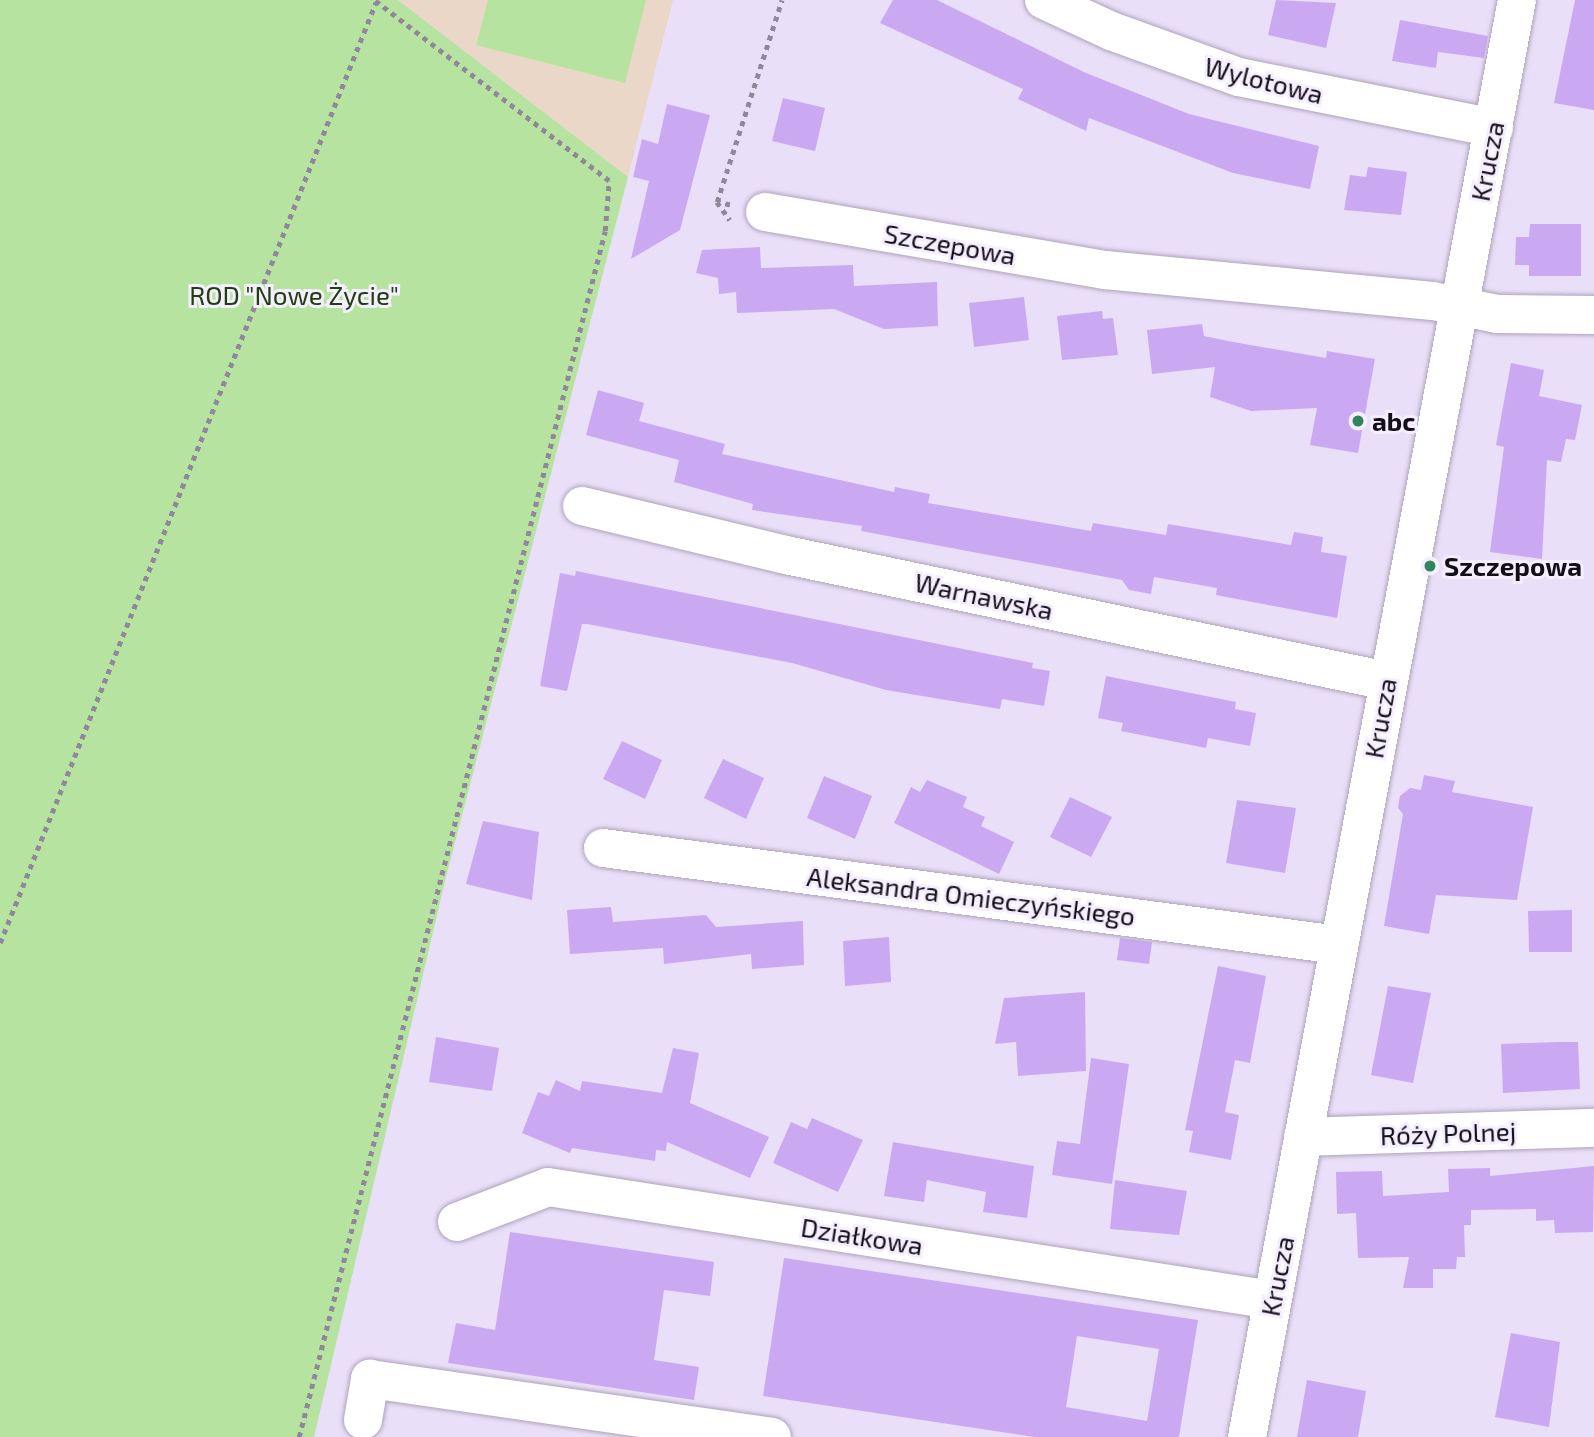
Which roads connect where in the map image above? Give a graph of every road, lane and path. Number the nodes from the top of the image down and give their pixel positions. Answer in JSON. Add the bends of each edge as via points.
{"nodes":[{"id":1,"x":782,"y":0,"type":"edge"},
{"id":2,"x":1044,"y":0,"type":"edge"},
{"id":3,"x":1517,"y":0,"type":"edge"},
{"id":4,"x":375,"y":1,"type":"edge"},
{"id":5,"x":1494,"y":128,"type":"junction"},
{"id":6,"x":765,"y":212,"type":"joint"},
{"id":7,"x":1458,"y":306,"type":"junction"},
{"id":8,"x":1594,"y":315,"type":"edge"},
{"id":9,"x":582,"y":506,"type":"dead end"},
{"id":10,"x":1387,"y":681,"type":"junction"},
{"id":11,"x":603,"y":848,"type":"dead end"},
{"id":12,"x":0,"y":943,"type":"edge"},
{"id":13,"x":1339,"y":945,"type":"junction"},
{"id":14,"x":1594,"y":1128,"type":"edge"},
{"id":15,"x":1303,"y":1138,"type":"junction"},
{"id":16,"x":457,"y":1222,"type":"dead end"},
{"id":17,"x":1272,"y":1300,"type":"junction"},
{"id":18,"x":363,"y":1420,"type":"dead end"},
{"id":19,"x":299,"y":1437,"type":"edge"},
{"id":20,"x":772,"y":1437,"type":"edge"},
{"id":21,"x":1247,"y":1437,"type":"edge"}],
"edges":[{"from":1,"to":6,"type":"path","via":[[717,202]]},
{"from":2,"to":5,"type":"street","name":"Wylotowa","via":[[1111,31],[1239,77]]},
{"from":3,"to":5,"type":"street","name":"Krucza"},
{"from":4,"to":12,"type":"path"},
{"from":4,"to":19,"type":"path","via":[[609,181],[605,231]]},
{"from":5,"to":7,"type":"street","name":"Krucza"},
{"from":6,"to":7,"type":"street","name":"Szczepowa","via":[[1105,270]]},
{"from":7,"to":8,"type":"street","name":"Szczepowa","via":[[1497,314]]},
{"from":7,"to":10,"type":"street","name":"Krucza"},
{"from":9,"to":10,"type":"street","name":"Warnawska","via":[[773,553]]},
{"from":10,"to":13,"type":"street","name":"Krucza"},
{"from":11,"to":13,"type":"street","name":"Aleksandra Omieczyńskiego"},
{"from":13,"to":15,"type":"street","name":"Krucza"},
{"from":14,"to":15,"type":"street","name":"Róży Polnej"},
{"from":15,"to":17,"type":"street","name":"Krucza"},
{"from":16,"to":17,"type":"street","name":"Działkowa","via":[[548,1187]]},
{"from":17,"to":21,"type":"street","name":"Krucza"},
{"from":18,"to":20,"type":"street","via":[[370,1379]]}]}
